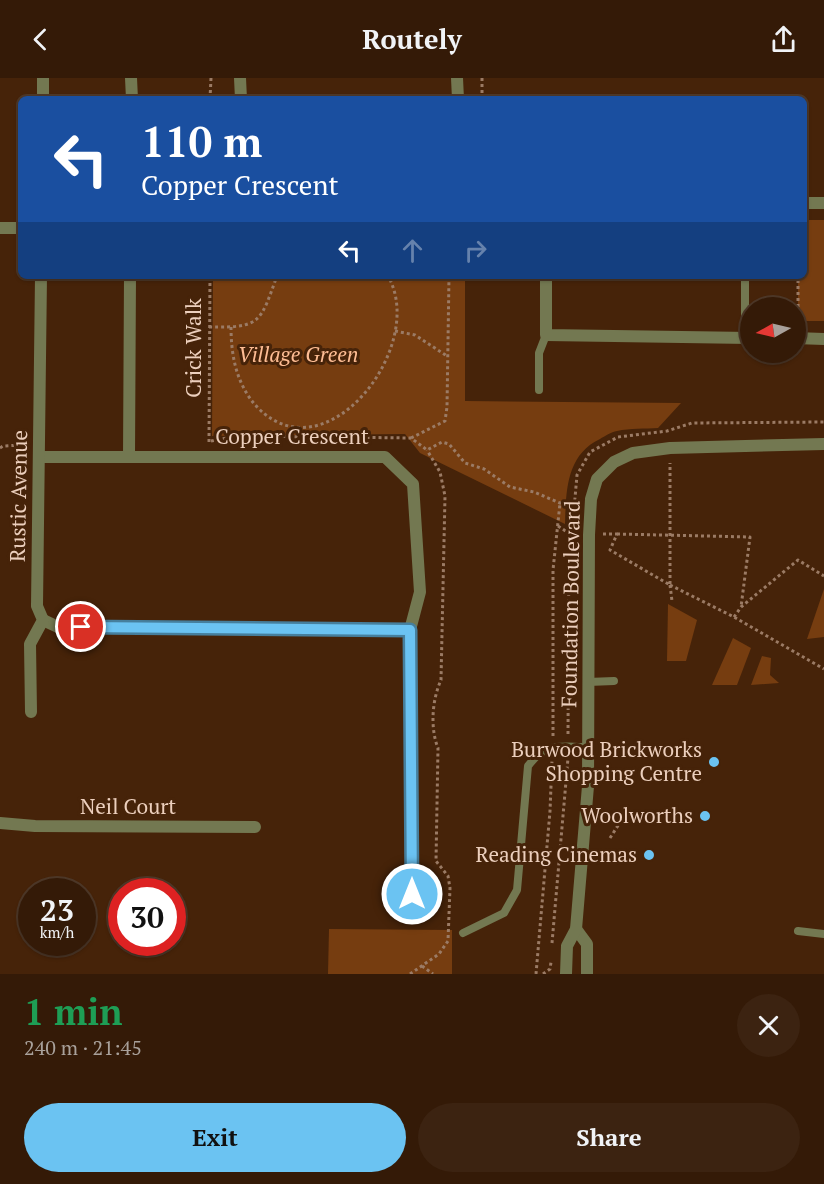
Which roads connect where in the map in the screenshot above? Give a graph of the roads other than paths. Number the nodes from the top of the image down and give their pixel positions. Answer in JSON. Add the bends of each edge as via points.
{"nodes":[{"id":1,"x":43,"y":78,"type":"edge"},
{"id":2,"x":131,"y":78,"type":"edge"},
{"id":3,"x":240,"y":78,"type":"edge"},
{"id":4,"x":457,"y":78,"type":"edge"},
{"id":5,"x":43,"y":96,"type":"edge"},
{"id":6,"x":132,"y":96,"type":"edge"},
{"id":7,"x":242,"y":96,"type":"edge"},
{"id":8,"x":458,"y":96,"type":"edge"},
{"id":9,"x":807,"y":203,"type":"edge"},
{"id":10,"x":824,"y":203,"type":"edge"},
{"id":11,"x":0,"y":228,"type":"edge"},
{"id":12,"x":18,"y":228,"type":"edge"},
{"id":13,"x":41,"y":279,"type":"edge"},
{"id":14,"x":130,"y":279,"type":"edge"},
{"id":15,"x":546,"y":279,"type":"edge"},
{"id":16,"x":745,"y":279,"type":"edge"},
{"id":17,"x":746,"y":297,"type":"edge"},
{"id":18,"x":546,"y":335,"type":"junction"},
{"id":19,"x":740,"y":338,"type":"edge"},
{"id":20,"x":806,"y":338,"type":"edge"},
{"id":21,"x":824,"y":339,"type":"edge"},
{"id":22,"x":539,"y":390,"type":"dead end"},
{"id":23,"x":824,"y":444,"type":"edge"},
{"id":24,"x":129,"y":456,"type":"junction"},
{"id":25,"x":39,"y":457,"type":"junction"},
{"id":26,"x":43,"y":620,"type":"junction"},
{"id":27,"x":410,"y":630,"type":"junction"},
{"id":28,"x":614,"y":681,"type":"dead end"},
{"id":29,"x":588,"y":682,"type":"junction"},
{"id":30,"x":31,"y":712,"type":"dead end"},
{"id":31,"x":588,"y":747,"type":"junction"},
{"id":32,"x":0,"y":824,"type":"edge"},
{"id":33,"x":255,"y":827,"type":"dead end"},
{"id":34,"x":412,"y":894,"type":"dead end"},
{"id":35,"x":576,"y":929,"type":"junction"},
{"id":36,"x":798,"y":931,"type":"dead end"},
{"id":37,"x":463,"y":933,"type":"dead end"},
{"id":38,"x":824,"y":934,"type":"edge"},
{"id":39,"x":587,"y":968,"type":"edge"},
{"id":40,"x":566,"y":974,"type":"edge"},
{"id":41,"x":594,"y":974,"type":"edge"}],
"edges":[{"from":1,"to":5,"type":"street"},
{"from":2,"to":6,"type":"street"},
{"from":3,"to":7,"type":"street"},
{"from":4,"to":8,"type":"street"},
{"from":9,"to":10,"type":"street"},
{"from":11,"to":12,"type":"street"},
{"from":13,"to":25,"type":"street","name":"Rustic Avenue"},
{"from":14,"to":24,"type":"street"},
{"from":15,"to":18,"type":"street"},
{"from":16,"to":17,"type":"lane"},
{"from":18,"to":19,"type":"street"},
{"from":18,"to":22,"type":"lane","via":[[539,353]]},
{"from":20,"to":21,"type":"street"},
{"from":23,"to":29,"type":"street","name":"Foundation Boulevard","via":[[670,448],[633,453],[614,462],[597,479],[591,499],[589,535]]},
{"from":24,"to":25,"type":"street","name":"Copper Crescent"},
{"from":24,"to":27,"type":"street","name":"Copper Crescent","via":[[385,457],[413,484],[420,592]]},
{"from":25,"to":26,"type":"street","name":"Rustic Avenue","via":[[37,606]]},
{"from":26,"to":27,"type":"street","via":[[58,627]]},
{"from":26,"to":30,"type":"street","via":[[30,644]]},
{"from":27,"to":34,"type":"street","name":"Copper Crescent"},
{"from":28,"to":29,"type":"lane"},
{"from":29,"to":31,"type":"street","name":"Foundation Boulevard"},
{"from":31,"to":35,"type":"street","name":"Foundation Boulevard"},
{"from":31,"to":37,"type":"lane","via":[[553,746],[537,753],[528,766],[517,890],[504,913]]},
{"from":32,"to":33,"type":"street","name":"Neil Court"},
{"from":35,"to":39,"type":"street","name":"Foundation Boulevard","via":[[587,944]]},
{"from":35,"to":40,"type":"street","name":"Foundation Boulevard","via":[[567,946]]},
{"from":36,"to":38,"type":"lane"},
{"from":39,"to":41,"type":"street","name":"Foundation Boulevard"}]}
